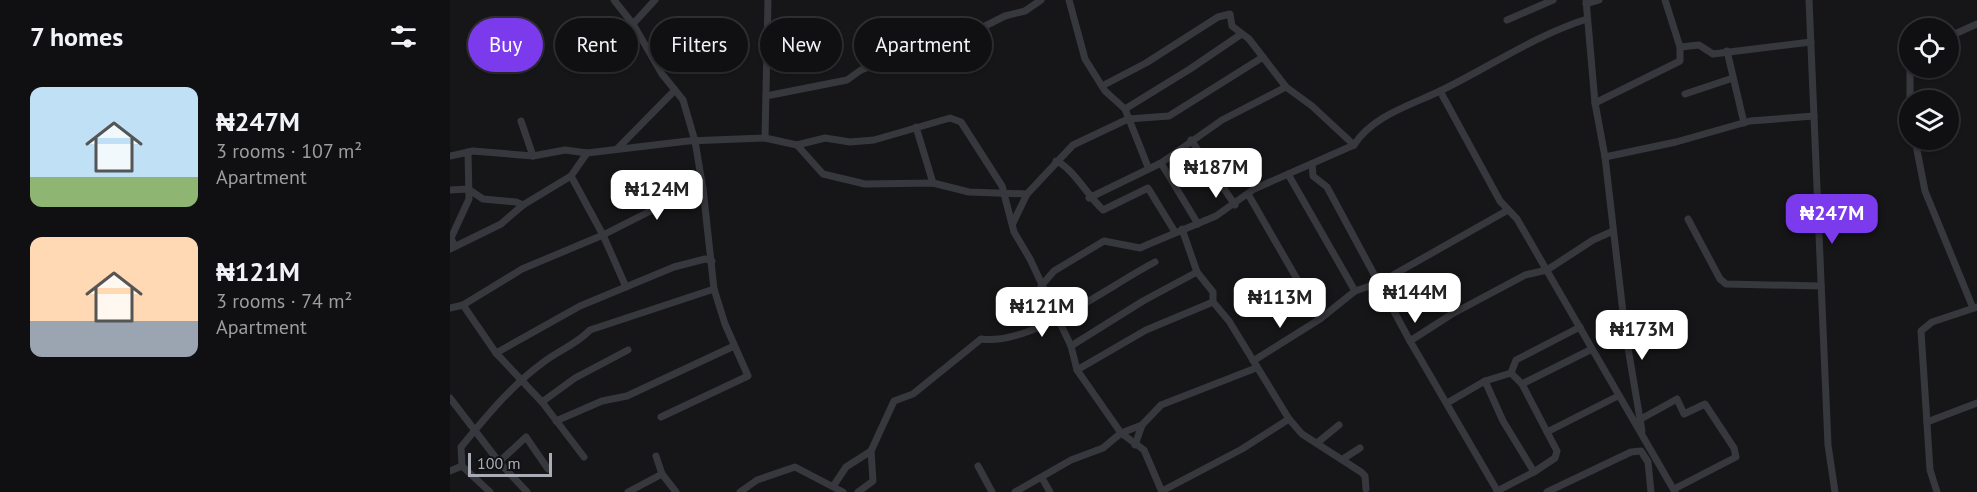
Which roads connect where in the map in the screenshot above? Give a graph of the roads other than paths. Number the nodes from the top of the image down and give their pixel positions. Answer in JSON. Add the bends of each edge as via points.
{"nodes":[{"id":1,"x":614,"y":0,"type":"edge"},
{"id":2,"x":655,"y":0,"type":"edge"},
{"id":3,"x":768,"y":0,"type":"edge"},
{"id":4,"x":1041,"y":0,"type":"edge"},
{"id":5,"x":1069,"y":0,"type":"edge"},
{"id":6,"x":1552,"y":0,"type":"edge"},
{"id":7,"x":1599,"y":0,"type":"edge"},
{"id":8,"x":1665,"y":0,"type":"edge"},
{"id":9,"x":1809,"y":0,"type":"edge"},
{"id":10,"x":1586,"y":2,"type":"edge"},
{"id":11,"x":628,"y":18,"type":"edge"},
{"id":12,"x":638,"y":19,"type":"edge"},
{"id":13,"x":1587,"y":19,"type":"junction"},
{"id":14,"x":1508,"y":20,"type":"dead end"},
{"id":15,"x":1977,"y":24,"type":"edge"},
{"id":16,"x":638,"y":32,"type":"edge"},
{"id":17,"x":1959,"y":32,"type":"edge"},
{"id":18,"x":1240,"y":35,"type":"junction"},
{"id":19,"x":1811,"y":42,"type":"junction"},
{"id":20,"x":1680,"y":47,"type":"junction"},
{"id":21,"x":1727,"y":51,"type":"junction"},
{"id":22,"x":1263,"y":57,"type":"junction"},
{"id":23,"x":1733,"y":78,"type":"junction"},
{"id":24,"x":1102,"y":86,"type":"junction"},
{"id":25,"x":1286,"y":87,"type":"junction"},
{"id":26,"x":675,"y":90,"type":"junction"},
{"id":27,"x":1440,"y":91,"type":"junction"},
{"id":28,"x":1685,"y":94,"type":"dead end"},
{"id":29,"x":766,"y":96,"type":"junction"},
{"id":30,"x":1595,"y":103,"type":"junction"},
{"id":31,"x":1125,"y":109,"type":"junction"},
{"id":32,"x":1814,"y":116,"type":"junction"},
{"id":33,"x":1128,"y":119,"type":"junction"},
{"id":34,"x":521,"y":121,"type":"dead end"},
{"id":35,"x":1744,"y":123,"type":"junction"},
{"id":36,"x":916,"y":127,"type":"junction"},
{"id":37,"x":765,"y":138,"type":"junction"},
{"id":38,"x":1191,"y":140,"type":"junction"},
{"id":39,"x":695,"y":141,"type":"junction"},
{"id":40,"x":797,"y":145,"type":"junction"},
{"id":41,"x":1354,"y":145,"type":"junction"},
{"id":42,"x":618,"y":148,"type":"junction"},
{"id":43,"x":1917,"y":150,"type":"edge"},
{"id":44,"x":468,"y":152,"type":"junction"},
{"id":45,"x":587,"y":153,"type":"junction"},
{"id":46,"x":450,"y":156,"type":"edge"},
{"id":47,"x":533,"y":156,"type":"junction"},
{"id":48,"x":1605,"y":157,"type":"junction"},
{"id":49,"x":1056,"y":161,"type":"junction"},
{"id":50,"x":1161,"y":163,"type":"junction"},
{"id":51,"x":1312,"y":164,"type":"junction"},
{"id":52,"x":1148,"y":167,"type":"junction"},
{"id":53,"x":1288,"y":174,"type":"junction"},
{"id":54,"x":571,"y":176,"type":"junction"},
{"id":55,"x":933,"y":183,"type":"junction"},
{"id":56,"x":468,"y":189,"type":"junction"},
{"id":57,"x":703,"y":189,"type":"junction"},
{"id":58,"x":450,"y":190,"type":"edge"},
{"id":59,"x":1003,"y":192,"type":"junction"},
{"id":60,"x":1027,"y":194,"type":"junction"},
{"id":61,"x":1248,"y":194,"type":"junction"},
{"id":62,"x":1089,"y":198,"type":"junction"},
{"id":63,"x":523,"y":205,"type":"junction"},
{"id":64,"x":1235,"y":205,"type":"junction"},
{"id":65,"x":1508,"y":210,"type":"junction"},
{"id":66,"x":1688,"y":219,"type":"dead end"},
{"id":67,"x":1013,"y":223,"type":"junction"},
{"id":68,"x":1198,"y":224,"type":"junction"},
{"id":69,"x":1178,"y":231,"type":"junction"},
{"id":70,"x":1613,"y":231,"type":"junction"},
{"id":71,"x":603,"y":235,"type":"junction"},
{"id":72,"x":452,"y":247,"type":"edge"},
{"id":73,"x":712,"y":261,"type":"junction"},
{"id":74,"x":1155,"y":262,"type":"dead end"},
{"id":75,"x":1547,"y":270,"type":"junction"},
{"id":76,"x":1197,"y":272,"type":"junction"},
{"id":77,"x":1379,"y":283,"type":"junction"},
{"id":78,"x":1041,"y":286,"type":"junction"},
{"id":79,"x":1821,"y":286,"type":"junction"},
{"id":80,"x":626,"y":287,"type":"junction"},
{"id":81,"x":714,"y":289,"type":"junction"},
{"id":82,"x":1355,"y":291,"type":"junction"},
{"id":83,"x":1214,"y":302,"type":"junction"},
{"id":84,"x":463,"y":305,"type":"junction"},
{"id":85,"x":450,"y":308,"type":"edge"},
{"id":86,"x":1975,"y":308,"type":"edge"},
{"id":87,"x":1320,"y":319,"type":"junction"},
{"id":88,"x":1057,"y":320,"type":"junction"},
{"id":89,"x":1580,"y":327,"type":"junction"},
{"id":90,"x":1410,"y":341,"type":"junction"},
{"id":91,"x":734,"y":346,"type":"junction"},
{"id":92,"x":1071,"y":346,"type":"junction"},
{"id":93,"x":1592,"y":349,"type":"junction"},
{"id":94,"x":628,"y":350,"type":"dead end"},
{"id":95,"x":496,"y":354,"type":"junction"},
{"id":96,"x":1254,"y":364,"type":"junction"},
{"id":97,"x":1077,"y":370,"type":"junction"},
{"id":98,"x":1511,"y":373,"type":"junction"},
{"id":99,"x":521,"y":380,"type":"junction"},
{"id":100,"x":1485,"y":381,"type":"junction"},
{"id":101,"x":1522,"y":384,"type":"junction"},
{"id":102,"x":1618,"y":396,"type":"junction"},
{"id":103,"x":450,"y":398,"type":"edge"},
{"id":104,"x":542,"y":402,"type":"junction"},
{"id":105,"x":1447,"y":403,"type":"junction"},
{"id":106,"x":1977,"y":403,"type":"edge"},
{"id":107,"x":661,"y":417,"type":"dead end"},
{"id":108,"x":1289,"y":419,"type":"junction"},
{"id":109,"x":1639,"y":420,"type":"junction"},
{"id":110,"x":556,"y":421,"type":"junction"},
{"id":111,"x":1927,"y":422,"type":"junction"},
{"id":112,"x":1142,"y":425,"type":"junction"},
{"id":113,"x":1339,"y":425,"type":"dead end"},
{"id":114,"x":474,"y":431,"type":"junction"},
{"id":115,"x":1547,"y":432,"type":"junction"},
{"id":116,"x":1121,"y":433,"type":"junction"},
{"id":117,"x":1643,"y":439,"type":"junction"},
{"id":118,"x":1317,"y":443,"type":"junction"},
{"id":119,"x":1135,"y":445,"type":"junction"},
{"id":120,"x":1360,"y":448,"type":"dead end"},
{"id":121,"x":871,"y":451,"type":"junction"},
{"id":122,"x":656,"y":456,"type":"dead end"},
{"id":123,"x":584,"y":457,"type":"dead end"},
{"id":124,"x":1343,"y":459,"type":"junction"},
{"id":125,"x":499,"y":462,"type":"junction"},
{"id":126,"x":462,"y":466,"type":"junction"},
{"id":127,"x":978,"y":466,"type":"dead end"},
{"id":128,"x":548,"y":469,"type":"dead end"},
{"id":129,"x":450,"y":471,"type":"edge"},
{"id":130,"x":1534,"y":472,"type":"junction"},
{"id":131,"x":662,"y":474,"type":"junction"},
{"id":132,"x":1042,"y":478,"type":"junction"},
{"id":133,"x":834,"y":485,"type":"junction"},
{"id":134,"x":1162,"y":491,"type":"edge"},
{"id":135,"x":1368,"y":491,"type":"edge"},
{"id":136,"x":1674,"y":491,"type":"edge"},
{"id":137,"x":490,"y":492,"type":"edge"},
{"id":138,"x":527,"y":492,"type":"edge"},
{"id":139,"x":628,"y":492,"type":"edge"},
{"id":140,"x":676,"y":492,"type":"edge"},
{"id":141,"x":740,"y":492,"type":"edge"},
{"id":142,"x":843,"y":492,"type":"edge"},
{"id":143,"x":858,"y":492,"type":"edge"},
{"id":144,"x":992,"y":492,"type":"edge"},
{"id":145,"x":1015,"y":492,"type":"edge"},
{"id":146,"x":1050,"y":492,"type":"edge"},
{"id":147,"x":1498,"y":492,"type":"edge"},
{"id":148,"x":1547,"y":492,"type":"edge"},
{"id":149,"x":1651,"y":492,"type":"edge"},
{"id":150,"x":1835,"y":492,"type":"edge"},
{"id":151,"x":1937,"y":492,"type":"edge"}],
"edges":[{"from":1,"to":11,"type":"street"},
{"from":2,"to":12,"type":"street"},
{"from":3,"to":29,"type":"street"},
{"from":4,"to":29,"type":"street","via":[[1025,11],[1005,16],[947,45],[927,51],[918,49],[861,70],[847,80]]},
{"from":5,"to":24,"type":"street","via":[[1085,59]]},
{"from":6,"to":14,"type":"street"},
{"from":7,"to":10,"type":"street"},
{"from":8,"to":20,"type":"street"},
{"from":9,"to":19,"type":"street"},
{"from":10,"to":13,"type":"street"},
{"from":13,"to":27,"type":"street","via":[[1550,32]]},
{"from":13,"to":30,"type":"street"},
{"from":15,"to":17,"type":"street"},
{"from":16,"to":26,"type":"street"},
{"from":18,"to":22,"type":"street","via":[[1249,39]]},
{"from":18,"to":24,"type":"street","via":[[1232,26],[1230,14],[1218,17]]},
{"from":18,"to":31,"type":"street"},
{"from":19,"to":21,"type":"street"},
{"from":19,"to":32,"type":"street"},
{"from":20,"to":21,"type":"street","via":[[1699,45],[1709,53]]},
{"from":20,"to":30,"type":"street","via":[[1680,61],[1673,67]]},
{"from":21,"to":23,"type":"street"},
{"from":22,"to":25,"type":"street"},
{"from":22,"to":33,"type":"street","via":[[1169,116]]},
{"from":23,"to":28,"type":"street"},
{"from":23,"to":35,"type":"street"},
{"from":24,"to":31,"type":"street"},
{"from":25,"to":38,"type":"street"},
{"from":25,"to":41,"type":"street"},
{"from":26,"to":39,"type":"street","via":[[683,100]]},
{"from":26,"to":42,"type":"street"},
{"from":27,"to":41,"type":"street","via":[[1402,106],[1359,137]]},
{"from":27,"to":65,"type":"street"},
{"from":29,"to":37,"type":"street"},
{"from":30,"to":48,"type":"street"},
{"from":31,"to":33,"type":"street"},
{"from":32,"to":35,"type":"street"},
{"from":32,"to":79,"type":"street"},
{"from":33,"to":49,"type":"street","via":[[1073,145]]},
{"from":33,"to":52,"type":"street"},
{"from":34,"to":47,"type":"street"},
{"from":35,"to":48,"type":"street"},
{"from":36,"to":40,"type":"street","via":[[874,140],[825,138]]},
{"from":36,"to":55,"type":"street"},
{"from":36,"to":59,"type":"street","via":[[950,118],[961,122]]},
{"from":37,"to":39,"type":"street"},
{"from":37,"to":40,"type":"street"},
{"from":38,"to":50,"type":"street"},
{"from":38,"to":64,"type":"street"},
{"from":39,"to":42,"type":"street"},
{"from":39,"to":57,"type":"street"},
{"from":40,"to":55,"type":"street","via":[[823,174],[865,184]]},
{"from":41,"to":51,"type":"street"},
{"from":42,"to":45,"type":"street"},
{"from":43,"to":86,"type":"street","via":[[1925,191]]},
{"from":44,"to":46,"type":"street"},
{"from":44,"to":47,"type":"street"},
{"from":44,"to":56,"type":"street"},
{"from":45,"to":47,"type":"street","via":[[565,150]]},
{"from":45,"to":54,"type":"street"},
{"from":48,"to":70,"type":"street"},
{"from":49,"to":60,"type":"street"},
{"from":49,"to":62,"type":"street","via":[[1066,165]]},
{"from":50,"to":52,"type":"street"},
{"from":50,"to":68,"type":"street"},
{"from":51,"to":53,"type":"street"},
{"from":51,"to":77,"type":"street","via":[[1313,176],[1327,187]]},
{"from":52,"to":62,"type":"street"},
{"from":53,"to":61,"type":"street"},
{"from":53,"to":82,"type":"street"},
{"from":54,"to":63,"type":"street"},
{"from":54,"to":71,"type":"street"},
{"from":55,"to":59,"type":"street","via":[[969,192]]},
{"from":56,"to":58,"type":"street"},
{"from":56,"to":63,"type":"street","via":[[483,199]]},
{"from":56,"to":72,"type":"street","via":[[469,199],[451,238]]},
{"from":57,"to":71,"type":"street","via":[[676,198]]},
{"from":57,"to":73,"type":"street"},
{"from":59,"to":60,"type":"street"},
{"from":59,"to":67,"type":"street"},
{"from":60,"to":67,"type":"street"},
{"from":61,"to":64,"type":"street"},
{"from":61,"to":87,"type":"street"},
{"from":62,"to":69,"type":"street","via":[[1103,210],[1148,188]]},
{"from":63,"to":72,"type":"street","via":[[501,224]]},
{"from":64,"to":68,"type":"street"},
{"from":65,"to":75,"type":"street"},
{"from":65,"to":77,"type":"street"},
{"from":66,"to":79,"type":"street","via":[[1726,284]]},
{"from":67,"to":78,"type":"street"},
{"from":68,"to":69,"type":"street"},
{"from":69,"to":76,"type":"street"},
{"from":69,"to":78,"type":"street","via":[[1140,248],[1104,241],[1054,271]]},
{"from":70,"to":75,"type":"street"},
{"from":70,"to":109,"type":"street"},
{"from":71,"to":80,"type":"street"},
{"from":71,"to":84,"type":"street","via":[[522,269]]},
{"from":73,"to":80,"type":"street","via":[[705,259],[674,267]]},
{"from":73,"to":81,"type":"street"},
{"from":74,"to":88,"type":"street"},
{"from":75,"to":89,"type":"street"},
{"from":75,"to":90,"type":"street","via":[[1525,275]]},
{"from":76,"to":83,"type":"street","via":[[1213,292]]},
{"from":76,"to":92,"type":"street"},
{"from":77,"to":82,"type":"street"},
{"from":77,"to":90,"type":"street"},
{"from":78,"to":88,"type":"street"},
{"from":79,"to":150,"type":"street","via":[[1827,445]]},
{"from":80,"to":95,"type":"street","via":[[549,321]]},
{"from":81,"to":91,"type":"street"},
{"from":81,"to":99,"type":"street","via":[[590,330]]},
{"from":82,"to":87,"type":"street"},
{"from":83,"to":96,"type":"street"},
{"from":83,"to":97,"type":"street","via":[[1146,330]]},
{"from":84,"to":85,"type":"street"},
{"from":84,"to":95,"type":"street"},
{"from":86,"to":111,"type":"street","via":[[1932,322],[1921,331]]},
{"from":87,"to":96,"type":"street"},
{"from":88,"to":92,"type":"street"},
{"from":88,"to":121,"type":"street","via":[[995,341],[981,339],[912,394],[894,401]]},
{"from":89,"to":93,"type":"street"},
{"from":89,"to":98,"type":"street","via":[[1516,360]]},
{"from":90,"to":105,"type":"street"},
{"from":91,"to":107,"type":"street","via":[[748,376]]},
{"from":91,"to":110,"type":"street","via":[[627,396],[602,401]]},
{"from":92,"to":97,"type":"street"},
{"from":93,"to":101,"type":"street"},
{"from":93,"to":102,"type":"street"},
{"from":94,"to":104,"type":"street","via":[[575,378]]},
{"from":95,"to":99,"type":"street"},
{"from":96,"to":108,"type":"street"},
{"from":96,"to":112,"type":"street","via":[[1161,405]]},
{"from":97,"to":116,"type":"street"},
{"from":98,"to":100,"type":"street"},
{"from":98,"to":101,"type":"street"},
{"from":99,"to":104,"type":"street"},
{"from":99,"to":114,"type":"street"},
{"from":100,"to":105,"type":"street"},
{"from":100,"to":130,"type":"street"},
{"from":101,"to":115,"type":"street"},
{"from":102,"to":115,"type":"street"},
{"from":102,"to":117,"type":"street"},
{"from":103,"to":114,"type":"street"},
{"from":104,"to":110,"type":"street"},
{"from":105,"to":147,"type":"street"},
{"from":106,"to":111,"type":"street"},
{"from":108,"to":118,"type":"street"},
{"from":108,"to":134,"type":"street"},
{"from":109,"to":117,"type":"street"},
{"from":109,"to":136,"type":"street","via":[[1677,399],[1684,414],[1705,404],[1734,448],[1736,457]]},
{"from":110,"to":123,"type":"street"},
{"from":111,"to":151,"type":"street","via":[[1930,470]]},
{"from":112,"to":116,"type":"street"},
{"from":112,"to":119,"type":"street"},
{"from":113,"to":118,"type":"street"},
{"from":114,"to":125,"type":"street"},
{"from":114,"to":126,"type":"street","via":[[461,447]]},
{"from":115,"to":130,"type":"street","via":[[1557,455]]},
{"from":116,"to":119,"type":"street"},
{"from":116,"to":132,"type":"street","via":[[1103,448],[1071,460]]},
{"from":117,"to":136,"type":"street"},
{"from":118,"to":124,"type":"street"},
{"from":119,"to":134,"type":"street","via":[[1144,450]]},
{"from":120,"to":124,"type":"street"},
{"from":121,"to":133,"type":"street","via":[[846,467]]},
{"from":121,"to":143,"type":"street","via":[[873,481]]},
{"from":122,"to":131,"type":"street"},
{"from":124,"to":135,"type":"street","via":[[1365,476]]},
{"from":125,"to":128,"type":"street","via":[[526,437]]},
{"from":125,"to":138,"type":"street"},
{"from":126,"to":129,"type":"street"},
{"from":126,"to":137,"type":"street"},
{"from":127,"to":144,"type":"street"},
{"from":130,"to":147,"type":"street"},
{"from":131,"to":139,"type":"street"},
{"from":131,"to":140,"type":"street"},
{"from":132,"to":145,"type":"street"},
{"from":132,"to":146,"type":"street"},
{"from":133,"to":141,"type":"street","via":[[795,467],[757,480]]},
{"from":133,"to":142,"type":"street"},
{"from":148,"to":149,"type":"street","via":[[1631,452],[1641,451],[1648,462]]}]}
